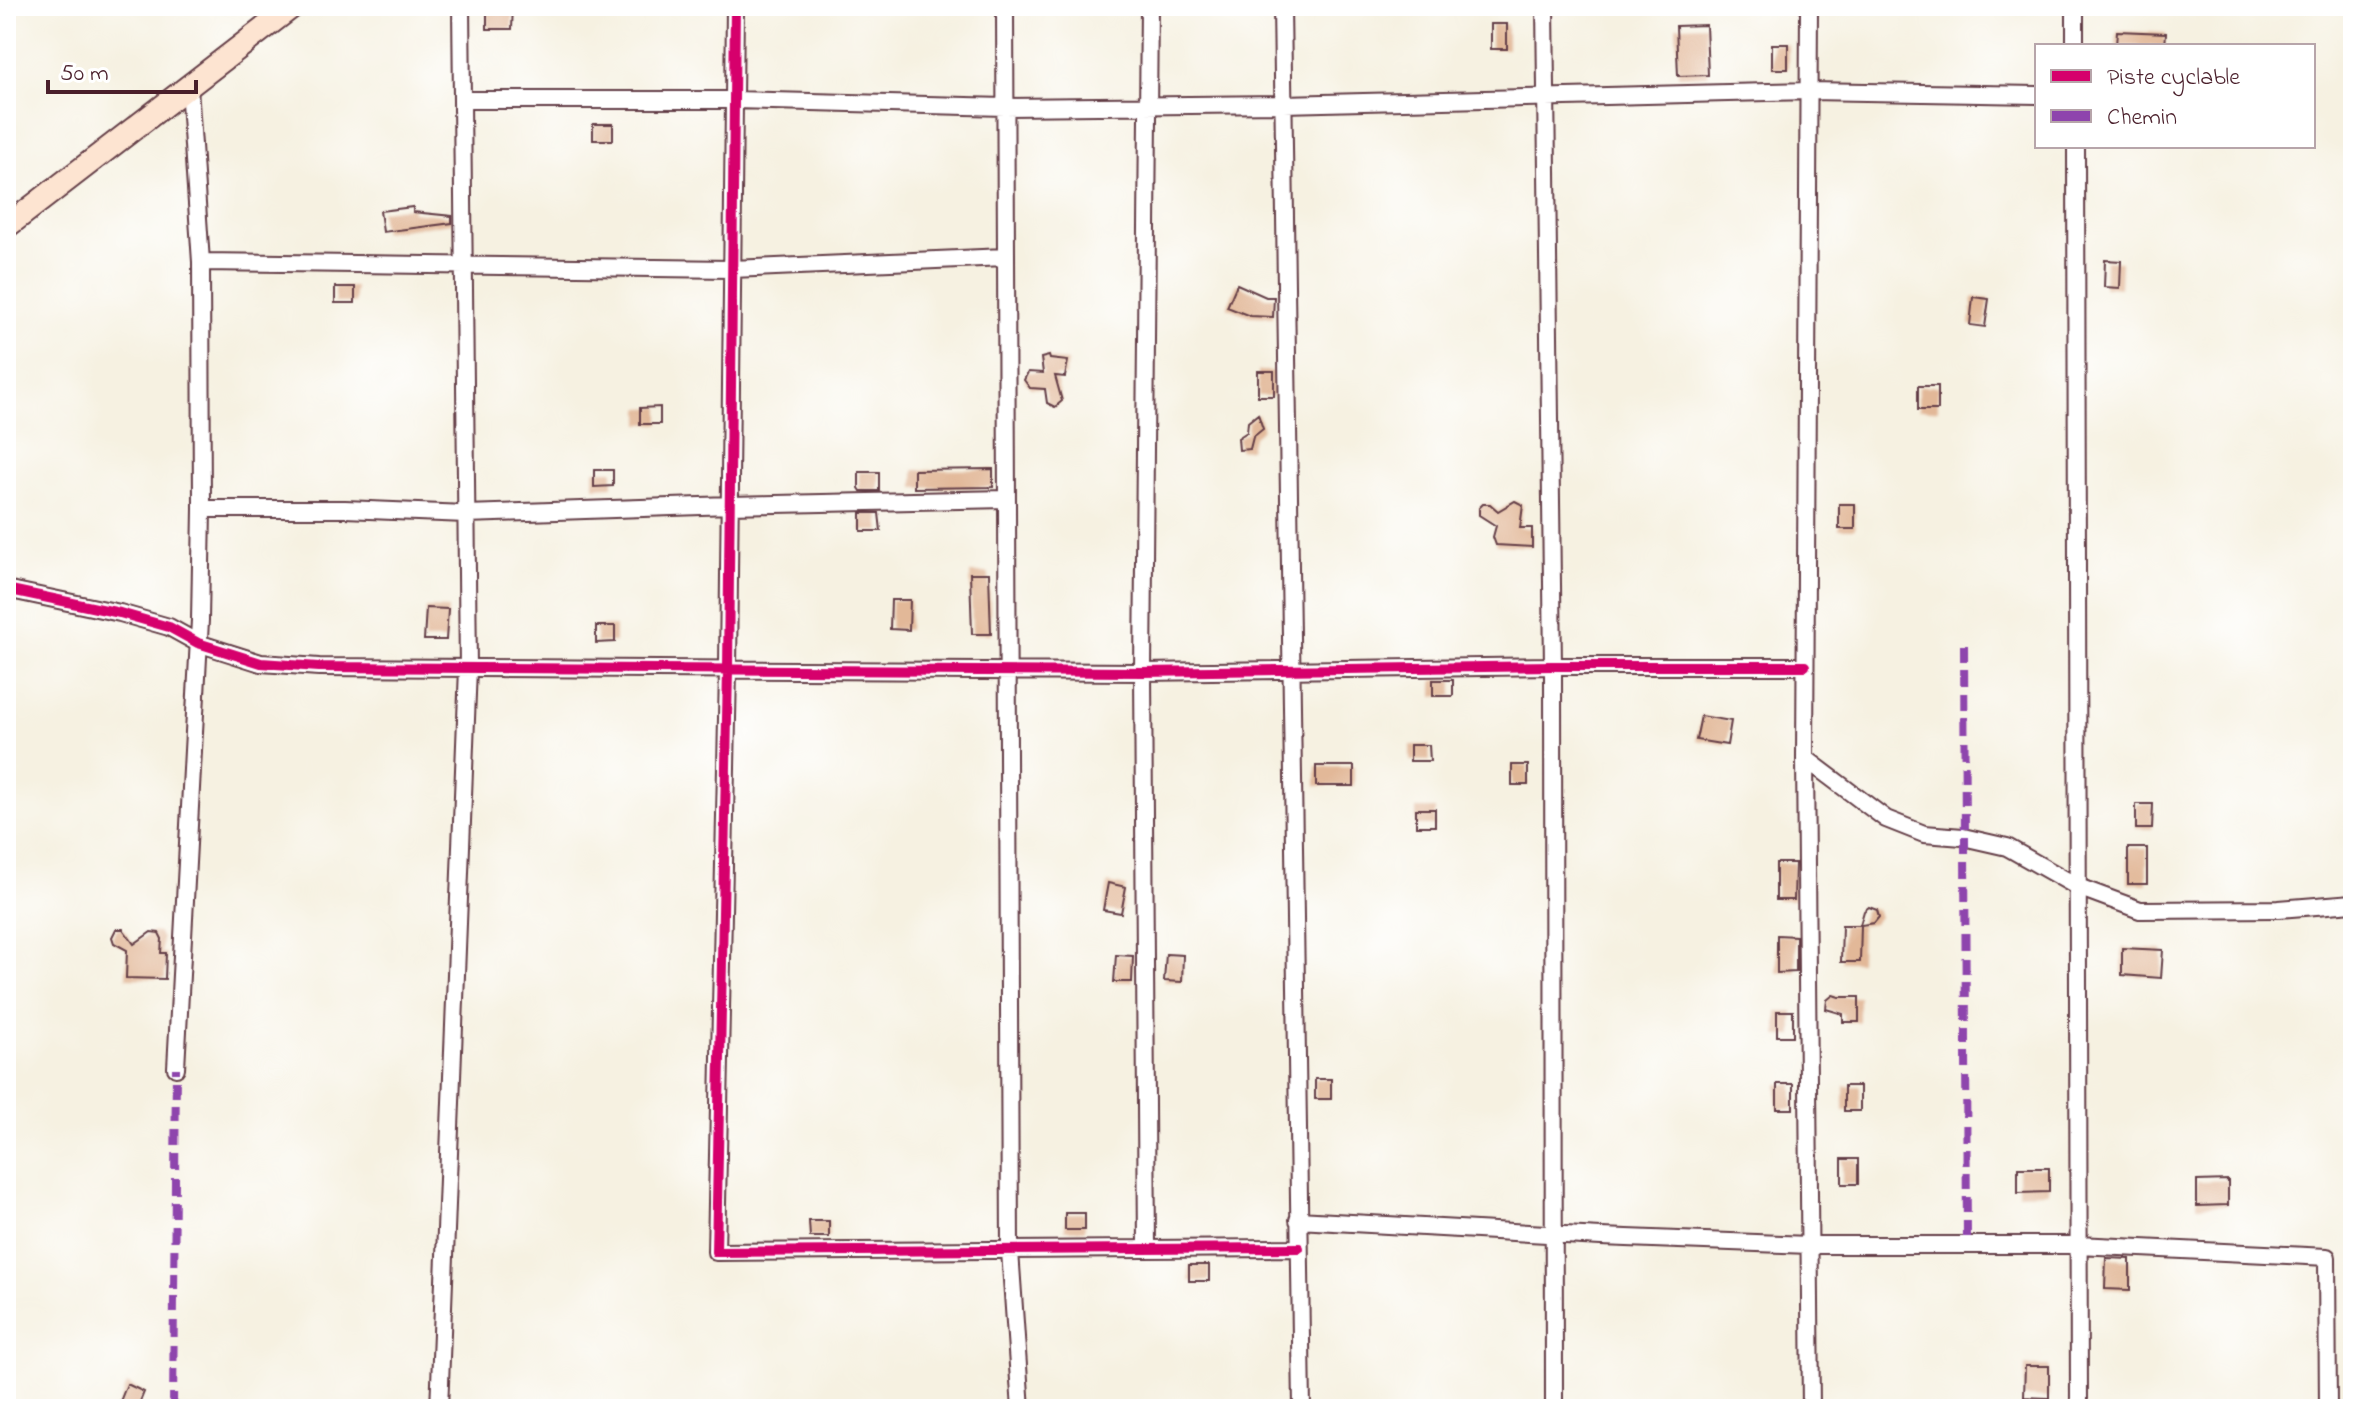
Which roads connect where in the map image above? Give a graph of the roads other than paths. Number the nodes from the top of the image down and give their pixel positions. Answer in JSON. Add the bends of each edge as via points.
{"nodes":[{"id":1,"x":293,"y":6,"type":"edge"},
{"id":2,"x":461,"y":6,"type":"edge"},
{"id":3,"x":735,"y":6,"type":"edge"},
{"id":4,"x":1005,"y":6,"type":"edge"},
{"id":5,"x":1149,"y":6,"type":"edge"},
{"id":6,"x":1282,"y":6,"type":"edge"},
{"id":7,"x":1545,"y":6,"type":"edge"},
{"id":8,"x":1809,"y":6,"type":"edge"},
{"id":9,"x":2075,"y":6,"type":"edge"},
{"id":10,"x":2075,"y":44,"type":"edge"},
{"id":11,"x":189,"y":87,"type":"junction"},
{"id":12,"x":1809,"y":91,"type":"junction"},
{"id":13,"x":2035,"y":95,"type":"edge"},
{"id":14,"x":1546,"y":98,"type":"junction"},
{"id":15,"x":462,"y":100,"type":"junction"},
{"id":16,"x":734,"y":100,"type":"junction"},
{"id":17,"x":1283,"y":104,"type":"junction"},
{"id":18,"x":1149,"y":106,"type":"junction"},
{"id":19,"x":1005,"y":107,"type":"junction"},
{"id":20,"x":2076,"y":148,"type":"edge"},
{"id":21,"x":6,"y":227,"type":"edge"},
{"id":22,"x":1005,"y":257,"type":"junction"},
{"id":23,"x":201,"y":262,"type":"junction"},
{"id":24,"x":464,"y":267,"type":"junction"},
{"id":25,"x":732,"y":269,"type":"junction"},
{"id":26,"x":1006,"y":499,"type":"junction"},
{"id":27,"x":730,"y":505,"type":"junction"},
{"id":28,"x":202,"y":509,"type":"junction"},
{"id":29,"x":466,"y":514,"type":"junction"},
{"id":30,"x":6,"y":589,"type":"edge"},
{"id":31,"x":198,"y":643,"type":"junction"},
{"id":32,"x":1553,"y":666,"type":"junction"},
{"id":33,"x":1805,"y":666,"type":"junction"},
{"id":34,"x":468,"y":668,"type":"junction"},
{"id":35,"x":1291,"y":668,"type":"junction"},
{"id":36,"x":728,"y":670,"type":"junction"},
{"id":37,"x":1007,"y":670,"type":"junction"},
{"id":38,"x":1143,"y":672,"type":"junction"},
{"id":39,"x":1805,"y":758,"type":"junction"},
{"id":40,"x":2078,"y":887,"type":"junction"},
{"id":41,"x":2353,"y":903,"type":"edge"},
{"id":42,"x":176,"y":1068,"type":"dead end"},
{"id":43,"x":1298,"y":1220,"type":"junction"},
{"id":44,"x":1553,"y":1232,"type":"junction"},
{"id":45,"x":1810,"y":1245,"type":"junction"},
{"id":46,"x":2078,"y":1245,"type":"junction"},
{"id":47,"x":1299,"y":1248,"type":"junction"},
{"id":48,"x":1147,"y":1249,"type":"junction"},
{"id":49,"x":1010,"y":1251,"type":"junction"},
{"id":50,"x":439,"y":1409,"type":"edge"},
{"id":51,"x":1021,"y":1409,"type":"edge"},
{"id":52,"x":1302,"y":1409,"type":"edge"},
{"id":53,"x":1554,"y":1409,"type":"edge"},
{"id":54,"x":1811,"y":1409,"type":"edge"},
{"id":55,"x":2079,"y":1409,"type":"edge"},
{"id":56,"x":2328,"y":1409,"type":"edge"}],
"edges":[{"from":1,"to":11,"type":"main road"},
{"from":2,"to":15,"type":"street"},
{"from":3,"to":16,"type":"street"},
{"from":4,"to":19,"type":"street"},
{"from":5,"to":18,"type":"street"},
{"from":6,"to":17,"type":"street"},
{"from":7,"to":14,"type":"street"},
{"from":8,"to":12,"type":"street"},
{"from":9,"to":10,"type":"street"},
{"from":11,"to":21,"type":"main road"},
{"from":11,"to":23,"type":"street"},
{"from":12,"to":13,"type":"street"},
{"from":12,"to":14,"type":"street"},
{"from":12,"to":33,"type":"street"},
{"from":14,"to":17,"type":"street"},
{"from":14,"to":32,"type":"street"},
{"from":15,"to":16,"type":"street"},
{"from":15,"to":24,"type":"street"},
{"from":16,"to":19,"type":"street"},
{"from":16,"to":25,"type":"street"},
{"from":17,"to":18,"type":"street"},
{"from":17,"to":35,"type":"street"},
{"from":18,"to":19,"type":"street"},
{"from":18,"to":38,"type":"street"},
{"from":19,"to":22,"type":"street"},
{"from":20,"to":40,"type":"street"},
{"from":22,"to":25,"type":"street"},
{"from":22,"to":26,"type":"street"},
{"from":23,"to":24,"type":"street"},
{"from":23,"to":28,"type":"street"},
{"from":24,"to":25,"type":"street"},
{"from":24,"to":29,"type":"street"},
{"from":25,"to":27,"type":"street"},
{"from":26,"to":27,"type":"street"},
{"from":26,"to":37,"type":"street"},
{"from":27,"to":29,"type":"street"},
{"from":27,"to":36,"type":"street"},
{"from":28,"to":29,"type":"street"},
{"from":28,"to":31,"type":"street"},
{"from":29,"to":34,"type":"street"},
{"from":30,"to":31,"type":"street","via":[[120,613],[169,627]]},
{"from":31,"to":34,"type":"street","via":[[261,663]]},
{"from":31,"to":42,"type":"street"},
{"from":32,"to":33,"type":"street"},
{"from":32,"to":35,"type":"street"},
{"from":32,"to":44,"type":"street"},
{"from":33,"to":39,"type":"street"},
{"from":34,"to":36,"type":"street"},
{"from":34,"to":50,"type":"street"},
{"from":35,"to":38,"type":"street"},
{"from":35,"to":43,"type":"street"},
{"from":36,"to":37,"type":"street"},
{"from":36,"to":49,"type":"street","via":[[716,1252]]},
{"from":37,"to":38,"type":"street"},
{"from":37,"to":49,"type":"street"},
{"from":38,"to":48,"type":"street"},
{"from":39,"to":40,"type":"street","via":[[1886,819],[1924,834],[2007,847]]},
{"from":39,"to":45,"type":"street"},
{"from":40,"to":41,"type":"street","via":[[2140,910]]},
{"from":40,"to":46,"type":"street"},
{"from":43,"to":44,"type":"street"},
{"from":43,"to":47,"type":"street"},
{"from":44,"to":45,"type":"street"},
{"from":44,"to":53,"type":"street"},
{"from":45,"to":46,"type":"street"},
{"from":45,"to":54,"type":"street"},
{"from":46,"to":55,"type":"street"},
{"from":46,"to":56,"type":"street","via":[[2327,1257]]},
{"from":47,"to":48,"type":"street"},
{"from":47,"to":52,"type":"street"},
{"from":48,"to":49,"type":"street"},
{"from":49,"to":51,"type":"street"}]}
